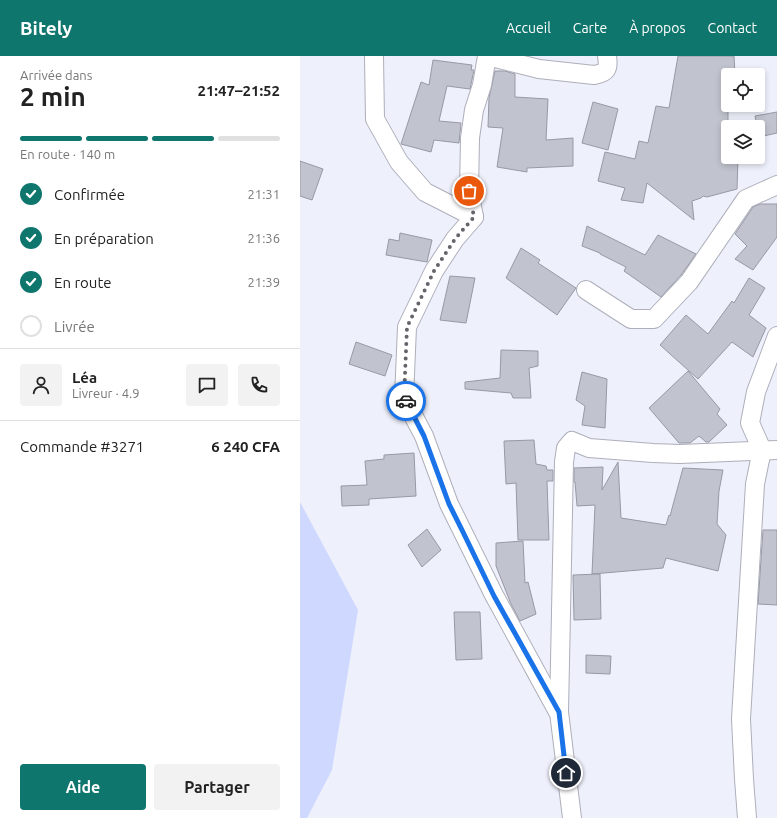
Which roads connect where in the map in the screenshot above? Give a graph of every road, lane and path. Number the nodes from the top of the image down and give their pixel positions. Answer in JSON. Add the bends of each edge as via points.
{"nodes":[{"id":1,"x":374,"y":56,"type":"edge"},
{"id":2,"x":487,"y":56,"type":"edge"},
{"id":3,"x":607,"y":56,"type":"edge"},
{"id":4,"x":777,"y":185,"type":"edge"},
{"id":5,"x":474,"y":217,"type":"junction"},
{"id":6,"x":586,"y":290,"type":"dead end"},
{"id":7,"x":777,"y":336,"type":"edge"},
{"id":8,"x":770,"y":450,"type":"edge"},
{"id":9,"x":559,"y":712,"type":"junction"},
{"id":10,"x":572,"y":818,"type":"edge"},
{"id":11,"x":747,"y":818,"type":"edge"}],
"edges":[{"from":1,"to":5,"type":"street","via":[[375,120],[399,162],[425,192]]},
{"from":2,"to":3,"type":"street","via":[[539,69],[594,75],[601,74],[609,66]]},
{"from":2,"to":5,"type":"street","via":[[470,138],[469,191]]},
{"from":4,"to":6,"type":"street","via":[[746,199],[689,282],[654,319],[631,319]]},
{"from":5,"to":9,"type":"street","via":[[455,239],[434,271],[407,327],[404,398],[424,436],[449,504],[494,596]]},
{"from":7,"to":8,"type":"street","via":[[756,392],[750,423]]},
{"from":8,"to":9,"type":"street","via":[[653,453],[589,448],[572,441],[566,448]]},
{"from":8,"to":11,"type":"street","via":[[755,484],[741,719]]},
{"from":9,"to":10,"type":"street"}]}
